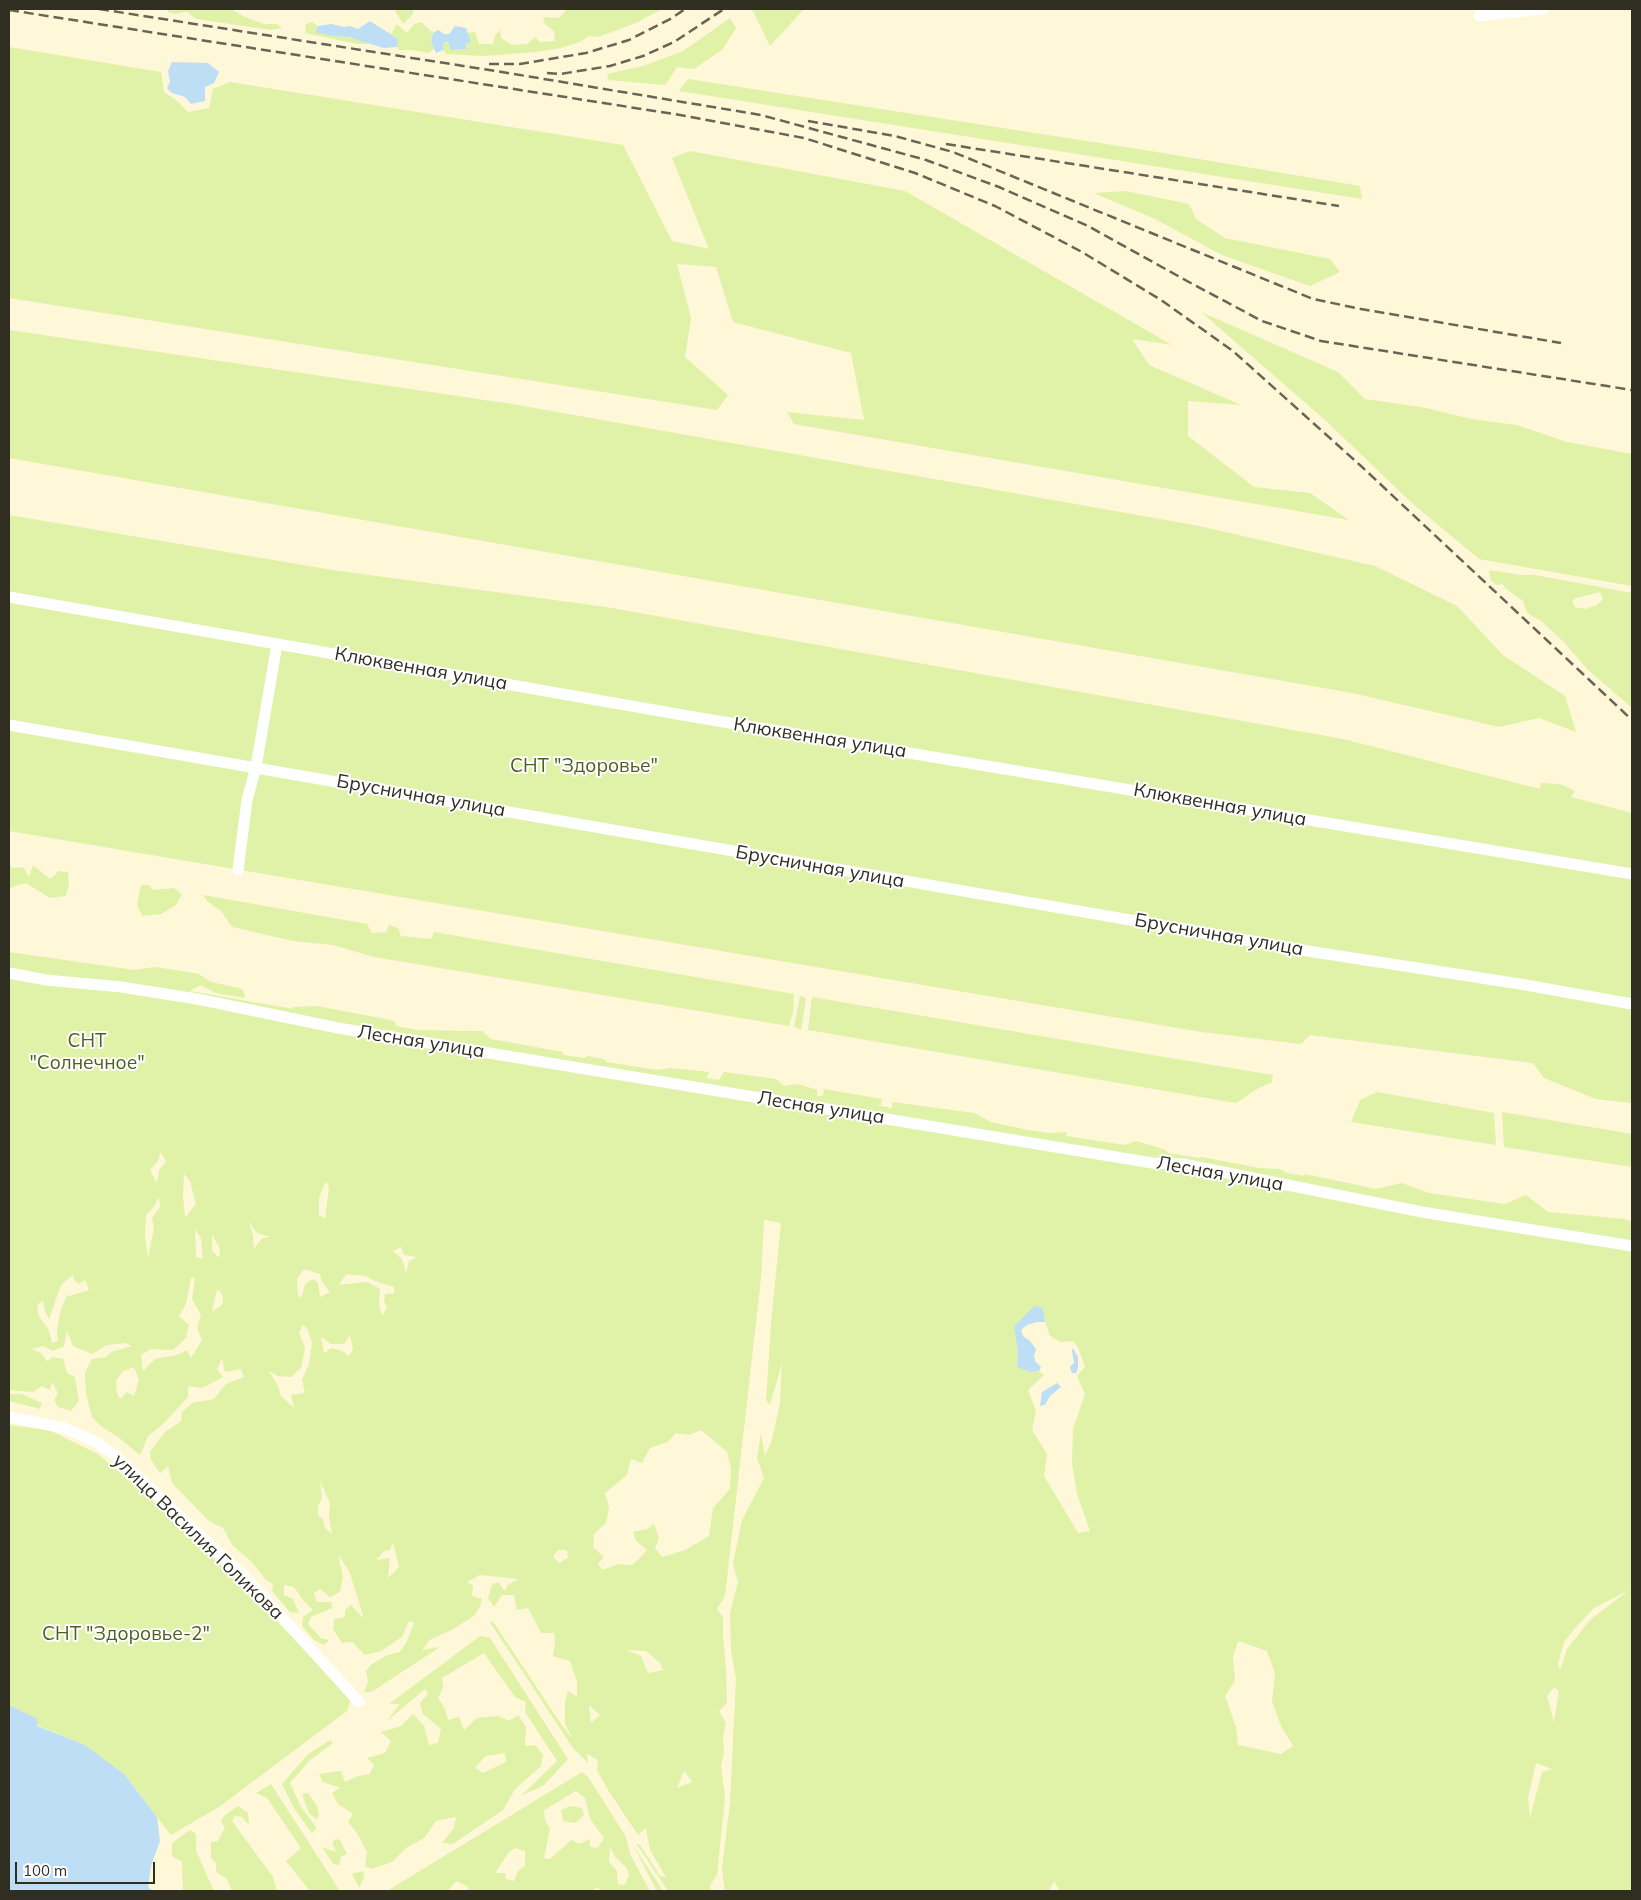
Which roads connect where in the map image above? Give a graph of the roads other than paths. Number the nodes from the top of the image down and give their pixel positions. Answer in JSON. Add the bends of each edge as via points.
{"nodes":[{"id":1,"x":1543,"y":9,"type":"edge"},
{"id":2,"x":1479,"y":16,"type":"dead end"},
{"id":3,"x":9,"y":597,"type":"edge"},
{"id":4,"x":277,"y":644,"type":"junction"},
{"id":5,"x":9,"y":725,"type":"edge"},
{"id":6,"x":256,"y":767,"type":"junction"},
{"id":7,"x":238,"y":870,"type":"dead end"},
{"id":8,"x":1632,"y":874,"type":"edge"},
{"id":9,"x":9,"y":973,"type":"edge"},
{"id":10,"x":1632,"y":1004,"type":"edge"},
{"id":11,"x":1632,"y":1246,"type":"edge"},
{"id":12,"x":9,"y":1417,"type":"edge"},
{"id":13,"x":359,"y":1702,"type":"dead end"}],
"edges":[{"from":1,"to":2,"type":"street"},
{"from":3,"to":4,"type":"street","name":"Клюквенная улица"},
{"from":4,"to":6,"type":"street"},
{"from":4,"to":8,"type":"street","name":"Клюквенная улица","via":[[684,716]]},
{"from":5,"to":6,"type":"street","name":"Брусничная улица"},
{"from":6,"to":7,"type":"street","via":[[247,800]]},
{"from":6,"to":10,"type":"street","name":"Брусничная улица","via":[[749,855]]},
{"from":9,"to":11,"type":"street","name":"Лесная улица","via":[[197,999],[338,1028],[1152,1163],[1183,1164],[1422,1212]]},
{"from":12,"to":13,"type":"street","name":"улица Василия Голикова","via":[[64,1428],[94,1441],[116,1456],[248,1580]]}]}
